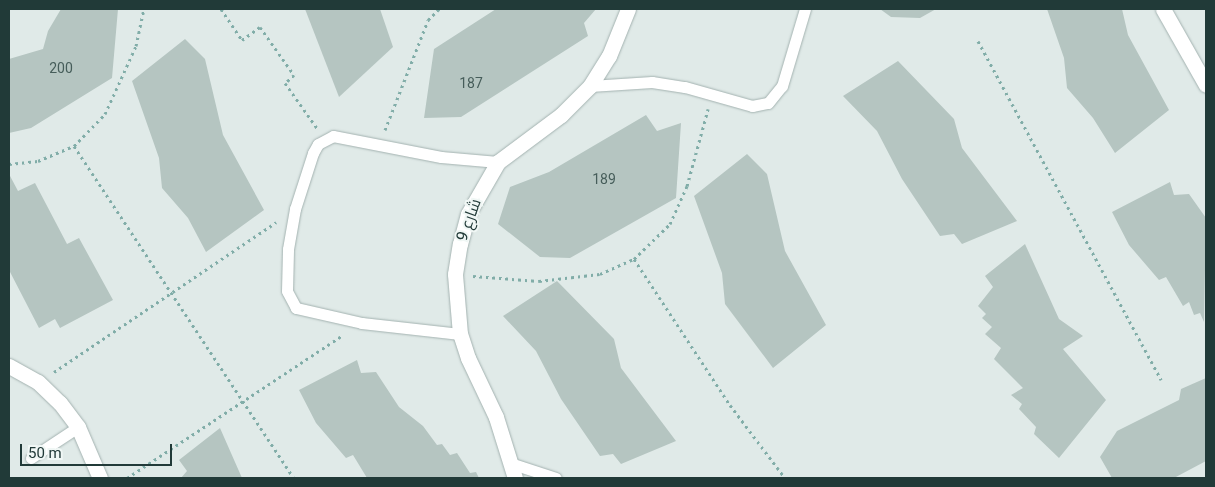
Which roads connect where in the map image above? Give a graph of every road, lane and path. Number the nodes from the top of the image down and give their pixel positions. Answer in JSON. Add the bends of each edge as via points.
{"nodes":[{"id":1,"x":144,"y":9,"type":"edge"},
{"id":2,"x":221,"y":9,"type":"edge"},
{"id":3,"x":440,"y":9,"type":"edge"},
{"id":4,"x":628,"y":9,"type":"edge"},
{"id":5,"x":805,"y":9,"type":"edge"},
{"id":6,"x":1163,"y":9,"type":"edge"},
{"id":7,"x":978,"y":41,"type":"dead end"},
{"id":8,"x":1206,"y":85,"type":"edge"},
{"id":9,"x":590,"y":86,"type":"junction"},
{"id":10,"x":712,"y":94,"type":"junction"},
{"id":11,"x":325,"y":138,"type":"junction"},
{"id":12,"x":74,"y":146,"type":"junction"},
{"id":13,"x":380,"y":146,"type":"junction"},
{"id":14,"x":498,"y":162,"type":"junction"},
{"id":15,"x":9,"y":164,"type":"edge"},
{"id":16,"x":295,"y":209,"type":"junction"},
{"id":17,"x":634,"y":259,"type":"junction"},
{"id":18,"x":456,"y":274,"type":"junction"},
{"id":19,"x":172,"y":293,"type":"junction"},
{"id":20,"x":362,"y":322,"type":"junction"},
{"id":21,"x":460,"y":334,"type":"junction"},
{"id":22,"x":9,"y":366,"type":"edge"},
{"id":23,"x":1161,"y":380,"type":"dead end"},
{"id":24,"x":38,"y":382,"type":"junction"},
{"id":25,"x":243,"y":404,"type":"junction"},
{"id":26,"x":78,"y":427,"type":"junction"},
{"id":27,"x":31,"y":458,"type":"dead end"},
{"id":28,"x":514,"y":471,"type":"edge"},
{"id":29,"x":100,"y":478,"type":"edge"},
{"id":30,"x":127,"y":478,"type":"edge"},
{"id":31,"x":294,"y":478,"type":"edge"},
{"id":32,"x":556,"y":478,"type":"edge"},
{"id":33,"x":786,"y":478,"type":"edge"}],
"edges":[{"from":1,"to":12,"type":"path","via":[[136,46],[105,114]]},
{"from":2,"to":11,"type":"path","via":[[242,40],[260,27],[294,76],[285,82]]},
{"from":3,"to":13,"type":"path","via":[[428,20]]},
{"from":4,"to":9,"type":"street","name":"شارع 9","via":[[609,56]]},
{"from":5,"to":10,"type":"lane","via":[[793,56],[775,98],[752,106]]},
{"from":6,"to":8,"type":"street"},
{"from":7,"to":23,"type":"path"},
{"from":9,"to":10,"type":"lane","via":[[652,82]]},
{"from":9,"to":14,"type":"street","name":"شارع 9"},
{"from":10,"to":17,"type":"path","via":[[687,186],[670,224]]},
{"from":11,"to":13,"type":"lane","via":[[342,137]]},
{"from":11,"to":16,"type":"lane","via":[[313,153]]},
{"from":12,"to":15,"type":"path","via":[[38,161]]},
{"from":12,"to":19,"type":"path"},
{"from":13,"to":14,"type":"lane","via":[[441,157]]},
{"from":14,"to":18,"type":"street","name":"شارع 9","via":[[468,214]]},
{"from":16,"to":19,"type":"path"},
{"from":16,"to":20,"type":"lane","via":[[288,249],[286,291],[290,301],[305,312]]},
{"from":17,"to":18,"type":"path","via":[[600,274],[539,281]]},
{"from":17,"to":33,"type":"path","via":[[730,406]]},
{"from":18,"to":21,"type":"street","name":"شارع 9"},
{"from":19,"to":24,"type":"path"},
{"from":19,"to":25,"type":"path"},
{"from":20,"to":21,"type":"lane"},
{"from":20,"to":25,"type":"path"},
{"from":21,"to":28,"type":"street","name":"شارع 9"},
{"from":22,"to":24,"type":"street"},
{"from":24,"to":26,"type":"street"},
{"from":25,"to":30,"type":"path"},
{"from":25,"to":31,"type":"path"},
{"from":26,"to":27,"type":"lane"},
{"from":26,"to":29,"type":"street"},
{"from":28,"to":32,"type":"lane"}]}
